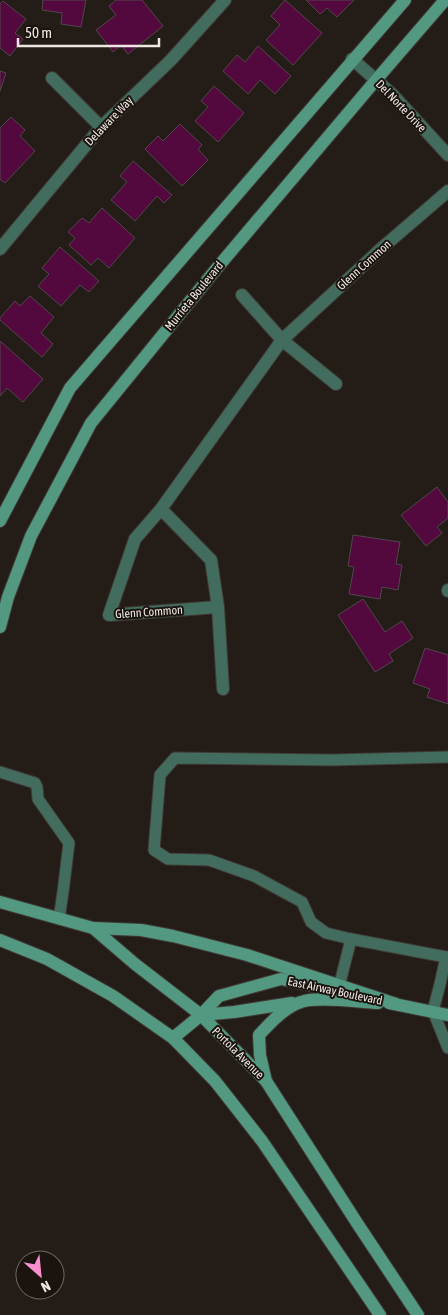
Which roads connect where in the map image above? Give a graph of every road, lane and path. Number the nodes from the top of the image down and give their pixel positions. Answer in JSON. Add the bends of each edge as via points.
{"nodes":[{"id":1,"x":225,"y":0,"type":"edge"},
{"id":2,"x":404,"y":0,"type":"edge"},
{"id":3,"x":446,"y":0,"type":"edge"},
{"id":4,"x":352,"y":59,"type":"junction"},
{"id":5,"x":52,"y":78,"type":"dead end"},
{"id":6,"x":376,"y":80,"type":"junction"},
{"id":7,"x":101,"y":127,"type":"junction"},
{"id":8,"x":448,"y":155,"type":"edge"},
{"id":9,"x":448,"y":191,"type":"edge"},
{"id":10,"x":0,"y":249,"type":"edge"},
{"id":11,"x":242,"y":295,"type":"dead end"},
{"id":12,"x":282,"y":340,"type":"junction"},
{"id":13,"x":336,"y":384,"type":"dead end"},
{"id":14,"x":161,"y":509,"type":"junction"},
{"id":15,"x":0,"y":521,"type":"edge"},
{"id":16,"x":218,"y":607,"type":"junction"},
{"id":17,"x":0,"y":627,"type":"edge"},
{"id":18,"x":223,"y":689,"type":"dead end"},
{"id":19,"x":448,"y":757,"type":"edge"},
{"id":20,"x":0,"y":772,"type":"edge"},
{"id":21,"x":0,"y":902,"type":"edge"},
{"id":22,"x":58,"y":918,"type":"junction"},
{"id":23,"x":93,"y":928,"type":"junction"},
{"id":24,"x":351,"y":939,"type":"junction"},
{"id":25,"x":0,"y":940,"type":"edge"},
{"id":26,"x":447,"y":958,"type":"edge"},
{"id":27,"x":339,"y":988,"type":"junction"},
{"id":28,"x":301,"y":1002,"type":"junction"},
{"id":29,"x":396,"y":1004,"type":"junction"},
{"id":30,"x":433,"y":1011,"type":"junction"},
{"id":31,"x":200,"y":1015,"type":"junction"},
{"id":32,"x":448,"y":1015,"type":"edge"},
{"id":33,"x":173,"y":1038,"type":"junction"},
{"id":34,"x":448,"y":1048,"type":"edge"},
{"id":35,"x":266,"y":1080,"type":"junction"},
{"id":36,"x":380,"y":1315,"type":"edge"},
{"id":37,"x":418,"y":1315,"type":"edge"}],
"edges":[{"from":1,"to":7,"type":"street","name":"Delaware Way","via":[[170,60]]},
{"from":2,"to":4,"type":"main road"},
{"from":3,"to":6,"type":"main road","name":"Murrieta Boulevard"},
{"from":4,"to":6,"type":"street","name":"Del Norte Drive"},
{"from":4,"to":15,"type":"main road","via":[[70,388]]},
{"from":5,"to":7,"type":"street"},
{"from":6,"to":8,"type":"street","name":"Del Norte Drive"},
{"from":6,"to":17,"type":"main road","name":"Murrieta Boulevard","via":[[91,422],[31,536]]},
{"from":7,"to":10,"type":"street","name":"Delaware Way"},
{"from":9,"to":12,"type":"street","name":"Glenn Common"},
{"from":11,"to":12,"type":"street"},
{"from":12,"to":13,"type":"street"},
{"from":12,"to":14,"type":"street","name":"Glenn Common"},
{"from":14,"to":16,"type":"street","via":[[211,560]]},
{"from":14,"to":16,"type":"street","name":"Glenn Common","via":[[135,539],[109,615]]},
{"from":16,"to":18,"type":"street"},
{"from":19,"to":24,"type":"lane","via":[[332,760],[175,758],[160,775],[154,850],[168,859],[209,860],[254,876],[302,902],[311,922],[326,933]]},
{"from":20,"to":22,"type":"lane","via":[[35,783],[38,799],[70,843]]},
{"from":21,"to":22,"type":"main road","name":"Portola Avenue"},
{"from":22,"to":23,"type":"main road","name":"Portola Avenue"},
{"from":23,"to":27,"type":"main road","via":[[141,930],[173,936],[247,955]]},
{"from":23,"to":31,"type":"main road","name":"Portola Avenue"},
{"from":24,"to":26,"type":"lane"},
{"from":24,"to":27,"type":"lane"},
{"from":25,"to":33,"type":"main road","via":[[47,959],[105,992]]},
{"from":26,"to":30,"type":"lane"},
{"from":27,"to":29,"type":"main road"},
{"from":27,"to":31,"type":"main road","name":"East Airway Boulevard","via":[[281,979],[219,996]]},
{"from":28,"to":29,"type":"main road","name":"East Airway Boulevard"},
{"from":28,"to":31,"type":"main road","name":"East Airway Boulevard"},
{"from":28,"to":35,"type":"main road","via":[[281,1013],[259,1035]]},
{"from":29,"to":30,"type":"main road","name":"East Airway Boulevard"},
{"from":30,"to":32,"type":"main road","name":"East Airway Boulevard"},
{"from":30,"to":34,"type":"lane"},
{"from":31,"to":33,"type":"main road","name":"East Airway Boulevard"},
{"from":31,"to":35,"type":"main road","name":"Portola Avenue"},
{"from":33,"to":36,"type":"main road","via":[[215,1080],[262,1141]]},
{"from":35,"to":37,"type":"main road","name":"Portola Avenue"}]}
